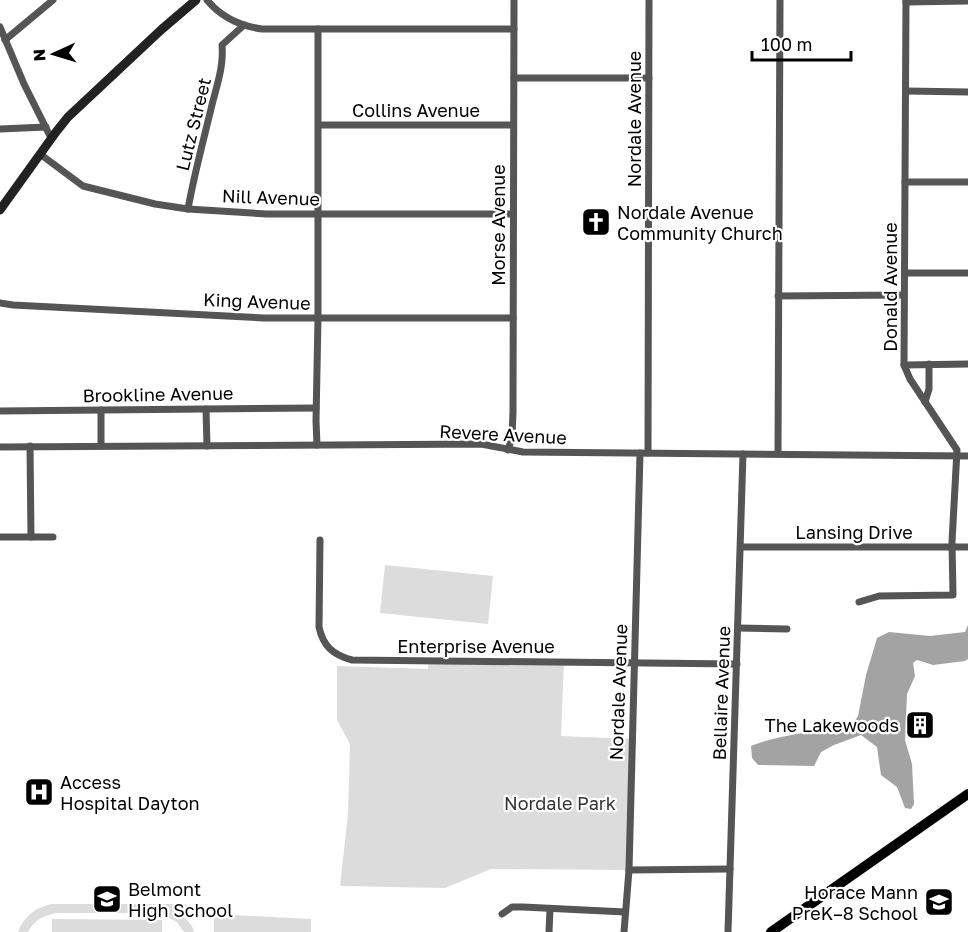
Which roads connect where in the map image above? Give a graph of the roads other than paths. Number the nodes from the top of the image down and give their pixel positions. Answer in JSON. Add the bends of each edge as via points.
{"nodes":[{"id":1,"x":53,"y":0,"type":"edge"},
{"id":2,"x":196,"y":0,"type":"edge"},
{"id":3,"x":207,"y":0,"type":"edge"},
{"id":4,"x":514,"y":0,"type":"edge"},
{"id":5,"x":649,"y":0,"type":"edge"},
{"id":6,"x":780,"y":0,"type":"edge"},
{"id":7,"x":906,"y":1,"type":"edge"},
{"id":8,"x":968,"y":1,"type":"edge"},
{"id":9,"x":244,"y":26,"type":"junction"},
{"id":10,"x":514,"y":28,"type":"junction"},
{"id":11,"x":318,"y":29,"type":"junction"},
{"id":12,"x":2,"y":33,"type":"edge"},
{"id":13,"x":514,"y":78,"type":"junction"},
{"id":14,"x":648,"y":78,"type":"junction"},
{"id":15,"x":906,"y":91,"type":"junction"},
{"id":16,"x":968,"y":92,"type":"edge"},
{"id":17,"x":319,"y":125,"type":"junction"},
{"id":18,"x":513,"y":125,"type":"junction"},
{"id":19,"x":46,"y":127,"type":"junction"},
{"id":20,"x":0,"y":129,"type":"edge"},
{"id":21,"x":51,"y":138,"type":"junction"},
{"id":22,"x":40,"y":154,"type":"junction"},
{"id":23,"x":905,"y":182,"type":"junction"},
{"id":24,"x":968,"y":182,"type":"edge"},
{"id":25,"x":188,"y":209,"type":"junction"},
{"id":26,"x":0,"y":210,"type":"edge"},
{"id":27,"x":318,"y":214,"type":"junction"},
{"id":28,"x":513,"y":214,"type":"junction"},
{"id":29,"x":905,"y":273,"type":"junction"},
{"id":30,"x":968,"y":273,"type":"edge"},
{"id":31,"x":904,"y":295,"type":"junction"},
{"id":32,"x":778,"y":296,"type":"junction"},
{"id":33,"x":0,"y":303,"type":"edge"},
{"id":34,"x":318,"y":318,"type":"junction"},
{"id":35,"x":513,"y":318,"type":"junction"},
{"id":36,"x":929,"y":364,"type":"junction"},
{"id":37,"x":968,"y":364,"type":"edge"},
{"id":38,"x":904,"y":365,"type":"junction"},
{"id":39,"x":925,"y":402,"type":"junction"},
{"id":40,"x":316,"y":408,"type":"junction"},
{"id":41,"x":206,"y":409,"type":"junction"},
{"id":42,"x":101,"y":410,"type":"junction"},
{"id":43,"x":0,"y":411,"type":"edge"},
{"id":44,"x":317,"y":445,"type":"junction"},
{"id":45,"x":30,"y":446,"type":"junction"},
{"id":46,"x":101,"y":446,"type":"junction"},
{"id":47,"x":207,"y":446,"type":"junction"},
{"id":48,"x":0,"y":447,"type":"edge"},
{"id":49,"x":508,"y":450,"type":"junction"},
{"id":50,"x":644,"y":453,"type":"junction"},
{"id":51,"x":743,"y":454,"type":"junction"},
{"id":52,"x":778,"y":454,"type":"junction"},
{"id":53,"x":957,"y":456,"type":"junction"},
{"id":54,"x":968,"y":456,"type":"edge"},
{"id":55,"x":0,"y":537,"type":"edge"},
{"id":56,"x":31,"y":537,"type":"junction"},
{"id":57,"x":53,"y":537,"type":"dead end"},
{"id":58,"x":320,"y":540,"type":"dead end"},
{"id":59,"x":741,"y":547,"type":"junction"},
{"id":60,"x":952,"y":547,"type":"junction"},
{"id":61,"x":968,"y":548,"type":"edge"},
{"id":62,"x":858,"y":602,"type":"dead end"},
{"id":63,"x":738,"y":628,"type":"junction"},
{"id":64,"x":787,"y":629,"type":"dead end"},
{"id":65,"x":634,"y":663,"type":"junction"},
{"id":66,"x":737,"y":664,"type":"junction"},
{"id":67,"x":968,"y":794,"type":"edge"},
{"id":68,"x":730,"y":869,"type":"junction"},
{"id":69,"x":628,"y":870,"type":"junction"},
{"id":70,"x":549,"y":909,"type":"junction"},
{"id":71,"x":625,"y":912,"type":"junction"},
{"id":72,"x":502,"y":914,"type":"dead end"},
{"id":73,"x":549,"y":932,"type":"edge"},
{"id":74,"x":624,"y":932,"type":"edge"},
{"id":75,"x":729,"y":932,"type":"edge"},
{"id":76,"x":771,"y":932,"type":"edge"}],
"edges":[{"from":1,"to":12,"type":"street"},
{"from":2,"to":21,"type":"street","via":[[94,92]]},
{"from":3,"to":9,"type":"street"},
{"from":4,"to":10,"type":"street","name":"Morse Avenue"},
{"from":5,"to":14,"type":"street","name":"Nordale Avenue"},
{"from":6,"to":32,"type":"street"},
{"from":7,"to":8,"type":"street"},
{"from":7,"to":15,"type":"street","name":"Donald Avenue"},
{"from":9,"to":11,"type":"street"},
{"from":9,"to":25,"type":"street","name":"Lutz Street","via":[[222,45],[221,76]]},
{"from":10,"to":11,"type":"street"},
{"from":10,"to":13,"type":"street","name":"Morse Avenue"},
{"from":11,"to":17,"type":"street"},
{"from":12,"to":19,"type":"street"},
{"from":13,"to":14,"type":"street"},
{"from":13,"to":18,"type":"street","name":"Morse Avenue"},
{"from":14,"to":50,"type":"street","name":"Nordale Avenue"},
{"from":15,"to":16,"type":"street"},
{"from":15,"to":23,"type":"street","name":"Donald Avenue"},
{"from":17,"to":18,"type":"street","name":"Collins Avenue"},
{"from":17,"to":27,"type":"street"},
{"from":18,"to":28,"type":"street","name":"Morse Avenue"},
{"from":19,"to":20,"type":"street"},
{"from":19,"to":21,"type":"street"},
{"from":21,"to":22,"type":"street"},
{"from":22,"to":25,"type":"street","name":"Nill Avenue","via":[[86,187]]},
{"from":22,"to":26,"type":"street"},
{"from":23,"to":24,"type":"street"},
{"from":23,"to":29,"type":"street","name":"Donald Avenue"},
{"from":25,"to":27,"type":"street","name":"Nill Avenue"},
{"from":27,"to":28,"type":"street","name":"Nill Avenue"},
{"from":27,"to":34,"type":"street"},
{"from":28,"to":35,"type":"street","name":"Morse Avenue"},
{"from":29,"to":30,"type":"street"},
{"from":29,"to":31,"type":"street","name":"Donald Avenue"},
{"from":31,"to":32,"type":"street"},
{"from":31,"to":38,"type":"street","name":"Donald Avenue"},
{"from":32,"to":52,"type":"street"},
{"from":33,"to":34,"type":"street","name":"King Avenue"},
{"from":34,"to":35,"type":"street","name":"King Avenue"},
{"from":34,"to":40,"type":"street"},
{"from":35,"to":49,"type":"street","name":"Morse Avenue","via":[[513,412]]},
{"from":36,"to":37,"type":"street"},
{"from":36,"to":38,"type":"street"},
{"from":36,"to":39,"type":"street"},
{"from":38,"to":39,"type":"street","name":"Donald Avenue"},
{"from":39,"to":53,"type":"street","name":"Donald Avenue","via":[[957,450]]},
{"from":40,"to":41,"type":"street","name":"Brookline Avenue"},
{"from":40,"to":44,"type":"street"},
{"from":41,"to":42,"type":"street","name":"Brookline Avenue"},
{"from":41,"to":47,"type":"street"},
{"from":42,"to":43,"type":"street","name":"Brookline Avenue"},
{"from":42,"to":46,"type":"street"},
{"from":44,"to":47,"type":"street","name":"Revere Avenue"},
{"from":44,"to":49,"type":"street","name":"Revere Avenue","via":[[481,444]]},
{"from":45,"to":46,"type":"street","name":"Revere Avenue"},
{"from":45,"to":48,"type":"street","name":"Revere Avenue"},
{"from":45,"to":56,"type":"street"},
{"from":46,"to":47,"type":"street","name":"Revere Avenue"},
{"from":49,"to":50,"type":"street","name":"Revere Avenue"},
{"from":50,"to":51,"type":"street","name":"Revere Avenue"},
{"from":50,"to":65,"type":"street","name":"Nordale Avenue"},
{"from":51,"to":52,"type":"street","name":"Revere Avenue"},
{"from":51,"to":59,"type":"street","name":"Bellaire Avenue"},
{"from":52,"to":53,"type":"street","name":"Revere Avenue"},
{"from":53,"to":54,"type":"street","name":"Revere Avenue"},
{"from":53,"to":60,"type":"street"},
{"from":55,"to":56,"type":"street"},
{"from":56,"to":57,"type":"street"},
{"from":58,"to":65,"type":"street","name":"Enterprise Avenue","via":[[319,627],[331,651],[344,658]]},
{"from":59,"to":60,"type":"street","name":"Lansing Drive"},
{"from":59,"to":63,"type":"street","name":"Bellaire Avenue"},
{"from":60,"to":61,"type":"street","name":"Lansing Drive"},
{"from":60,"to":62,"type":"street","via":[[953,595],[879,596]]},
{"from":63,"to":64,"type":"street"},
{"from":63,"to":66,"type":"street","name":"Bellaire Avenue"},
{"from":65,"to":66,"type":"street","name":"Enterprise Avenue"},
{"from":65,"to":69,"type":"street","name":"Nordale Avenue"},
{"from":66,"to":68,"type":"street","name":"Bellaire Avenue"},
{"from":67,"to":76,"type":"main road"},
{"from":68,"to":69,"type":"street"},
{"from":68,"to":75,"type":"street","name":"Bellaire Avenue"},
{"from":69,"to":71,"type":"street","name":"Nordale Avenue"},
{"from":70,"to":71,"type":"street"},
{"from":70,"to":72,"type":"street","via":[[512,907]]},
{"from":70,"to":73,"type":"street"},
{"from":71,"to":74,"type":"street","name":"Nordale Avenue"}]}
